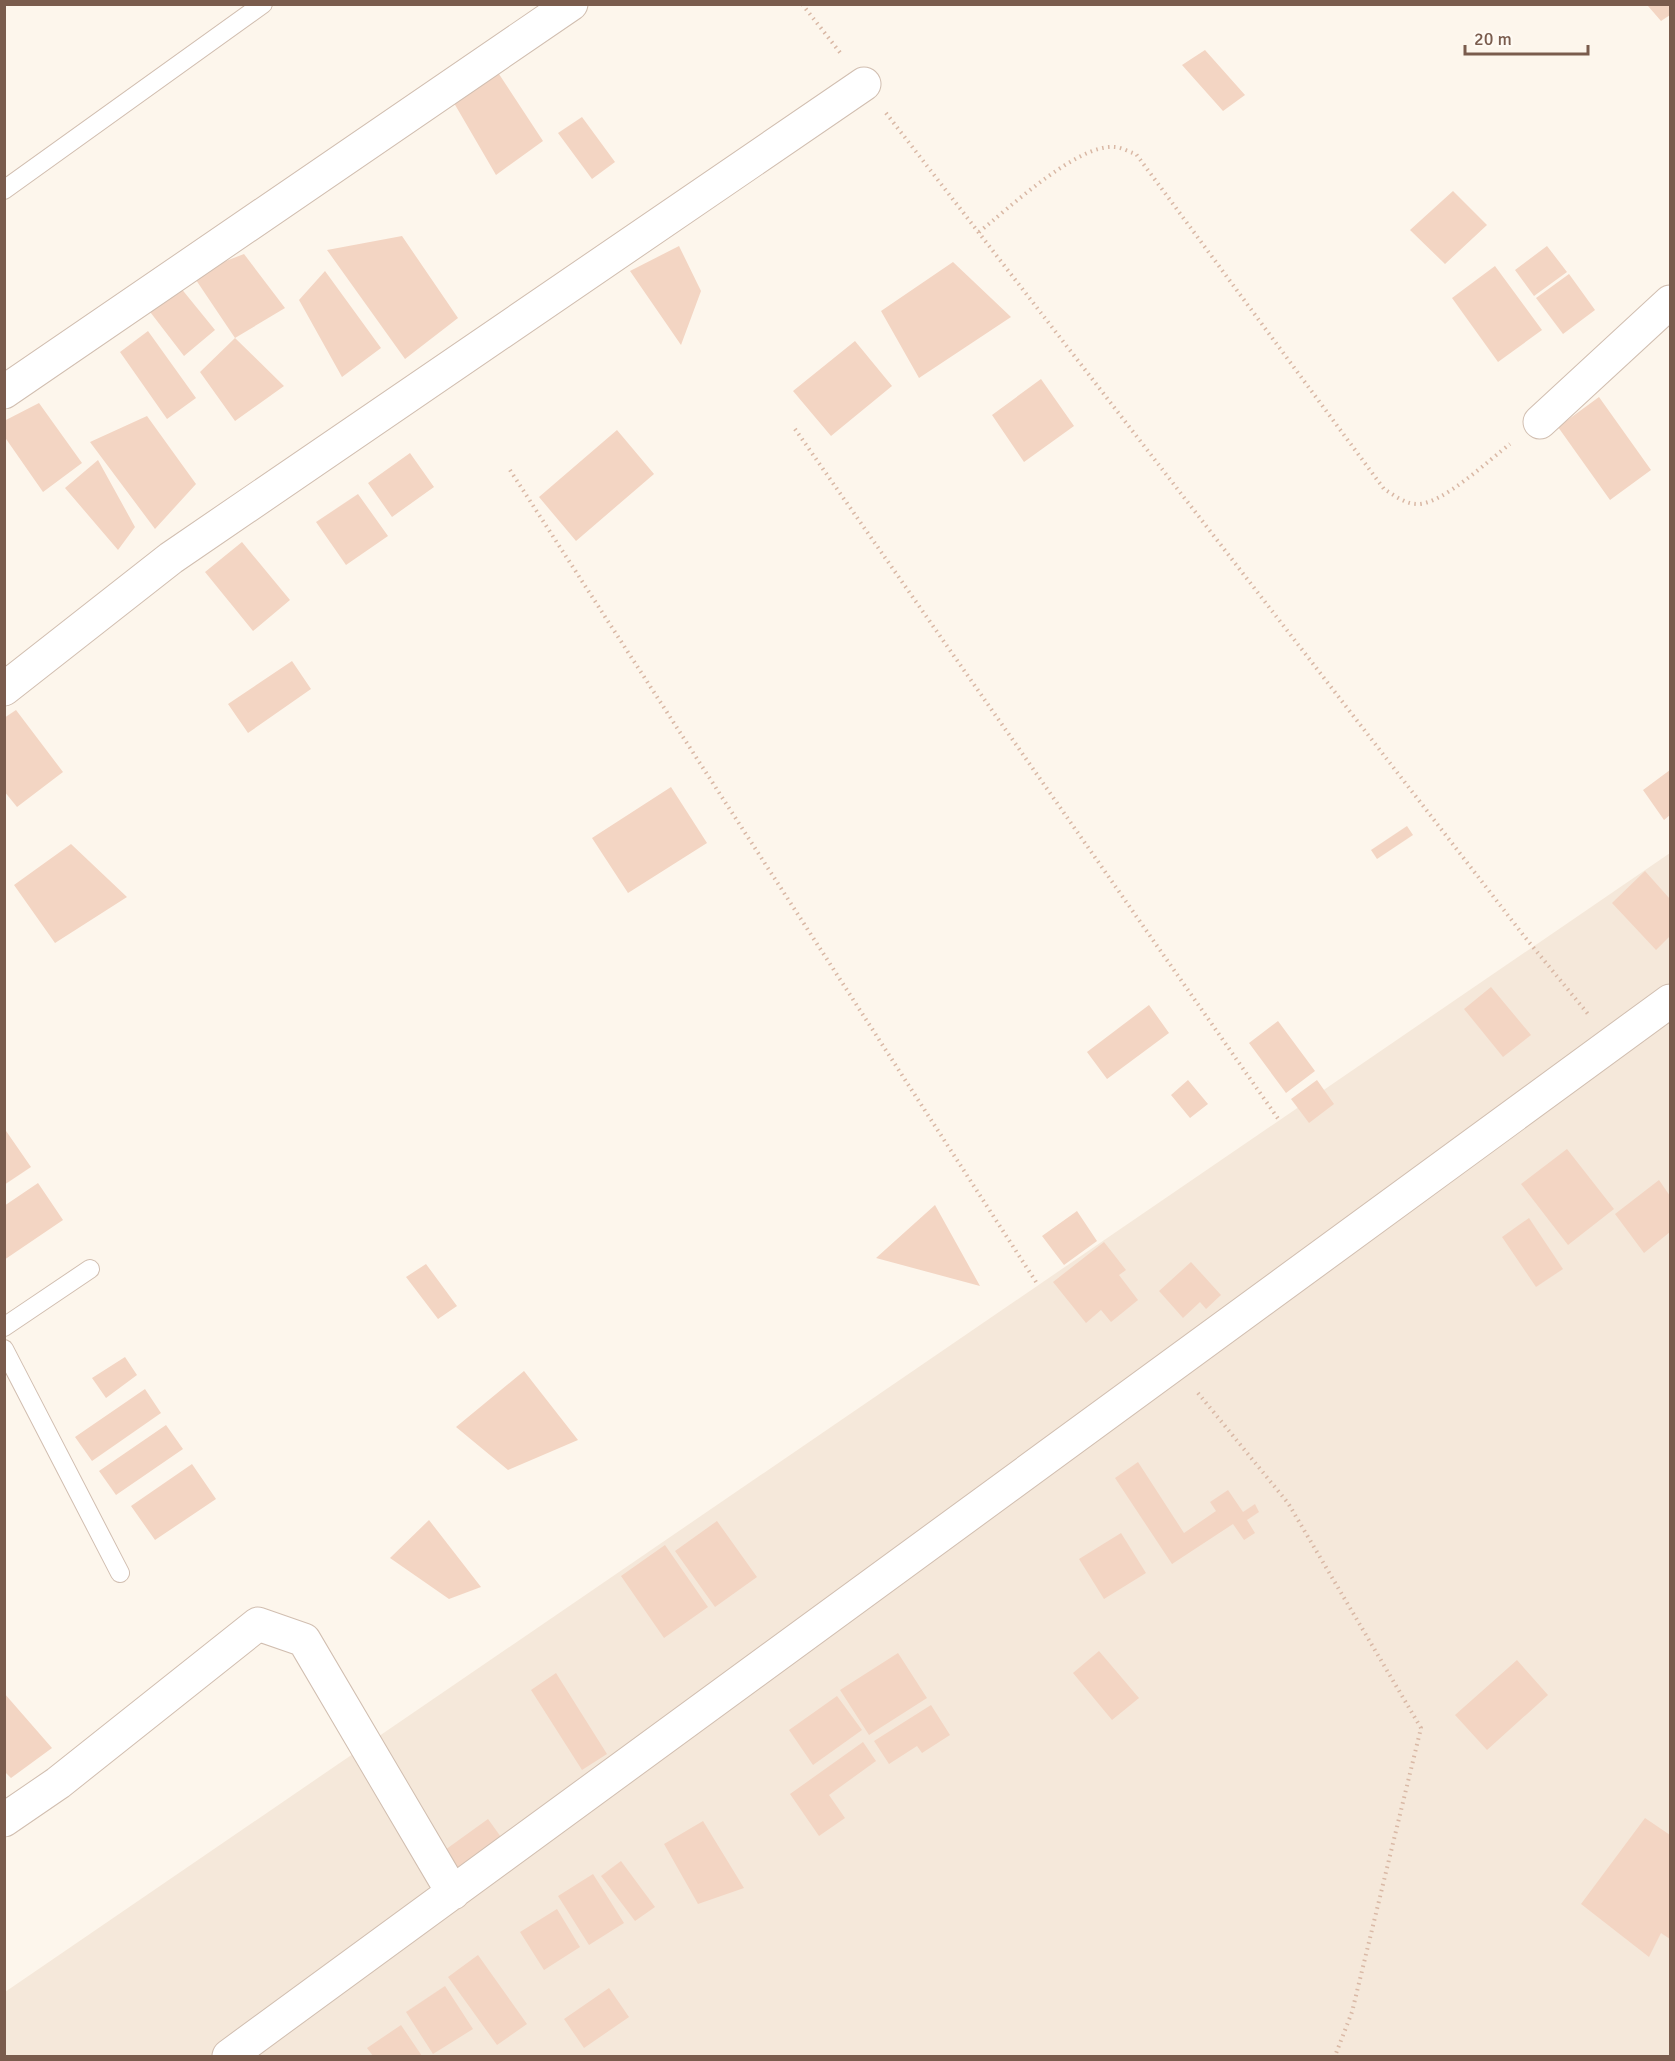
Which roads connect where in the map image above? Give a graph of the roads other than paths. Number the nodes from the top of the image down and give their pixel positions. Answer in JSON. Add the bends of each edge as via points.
{"nodes":[{"id":1,"x":263,"y":4,"type":"edge"},
{"id":2,"x":571,"y":4,"type":"edge"},
{"id":3,"x":864,"y":84,"type":"road end"},
{"id":4,"x":4,"y":190,"type":"edge"},
{"id":5,"x":1671,"y":302,"type":"edge"},
{"id":6,"x":4,"y":392,"type":"edge"},
{"id":7,"x":1540,"y":422,"type":"road end"},
{"id":8,"x":4,"y":689,"type":"edge"},
{"id":9,"x":1671,"y":1000,"type":"edge"},
{"id":10,"x":90,"y":1269,"type":"dead end"},
{"id":11,"x":4,"y":1327,"type":"edge"},
{"id":12,"x":4,"y":1349,"type":"edge"},
{"id":13,"x":120,"y":1572,"type":"dead end"},
{"id":14,"x":4,"y":1820,"type":"edge"},
{"id":15,"x":453,"y":1893,"type":"junction"},
{"id":16,"x":230,"y":2056,"type":"edge"}],
"edges":[{"from":1,"to":4,"type":"lane"},
{"from":2,"to":6,"type":"street"},
{"from":3,"to":8,"type":"street","via":[[171,558]]},
{"from":5,"to":7,"type":"street"},
{"from":9,"to":15,"type":"street"},
{"from":10,"to":11,"type":"lane"},
{"from":12,"to":13,"type":"lane"},
{"from":14,"to":15,"type":"street","via":[[58,1783],[258,1624],[304,1640]]},
{"from":15,"to":16,"type":"street"}]}
